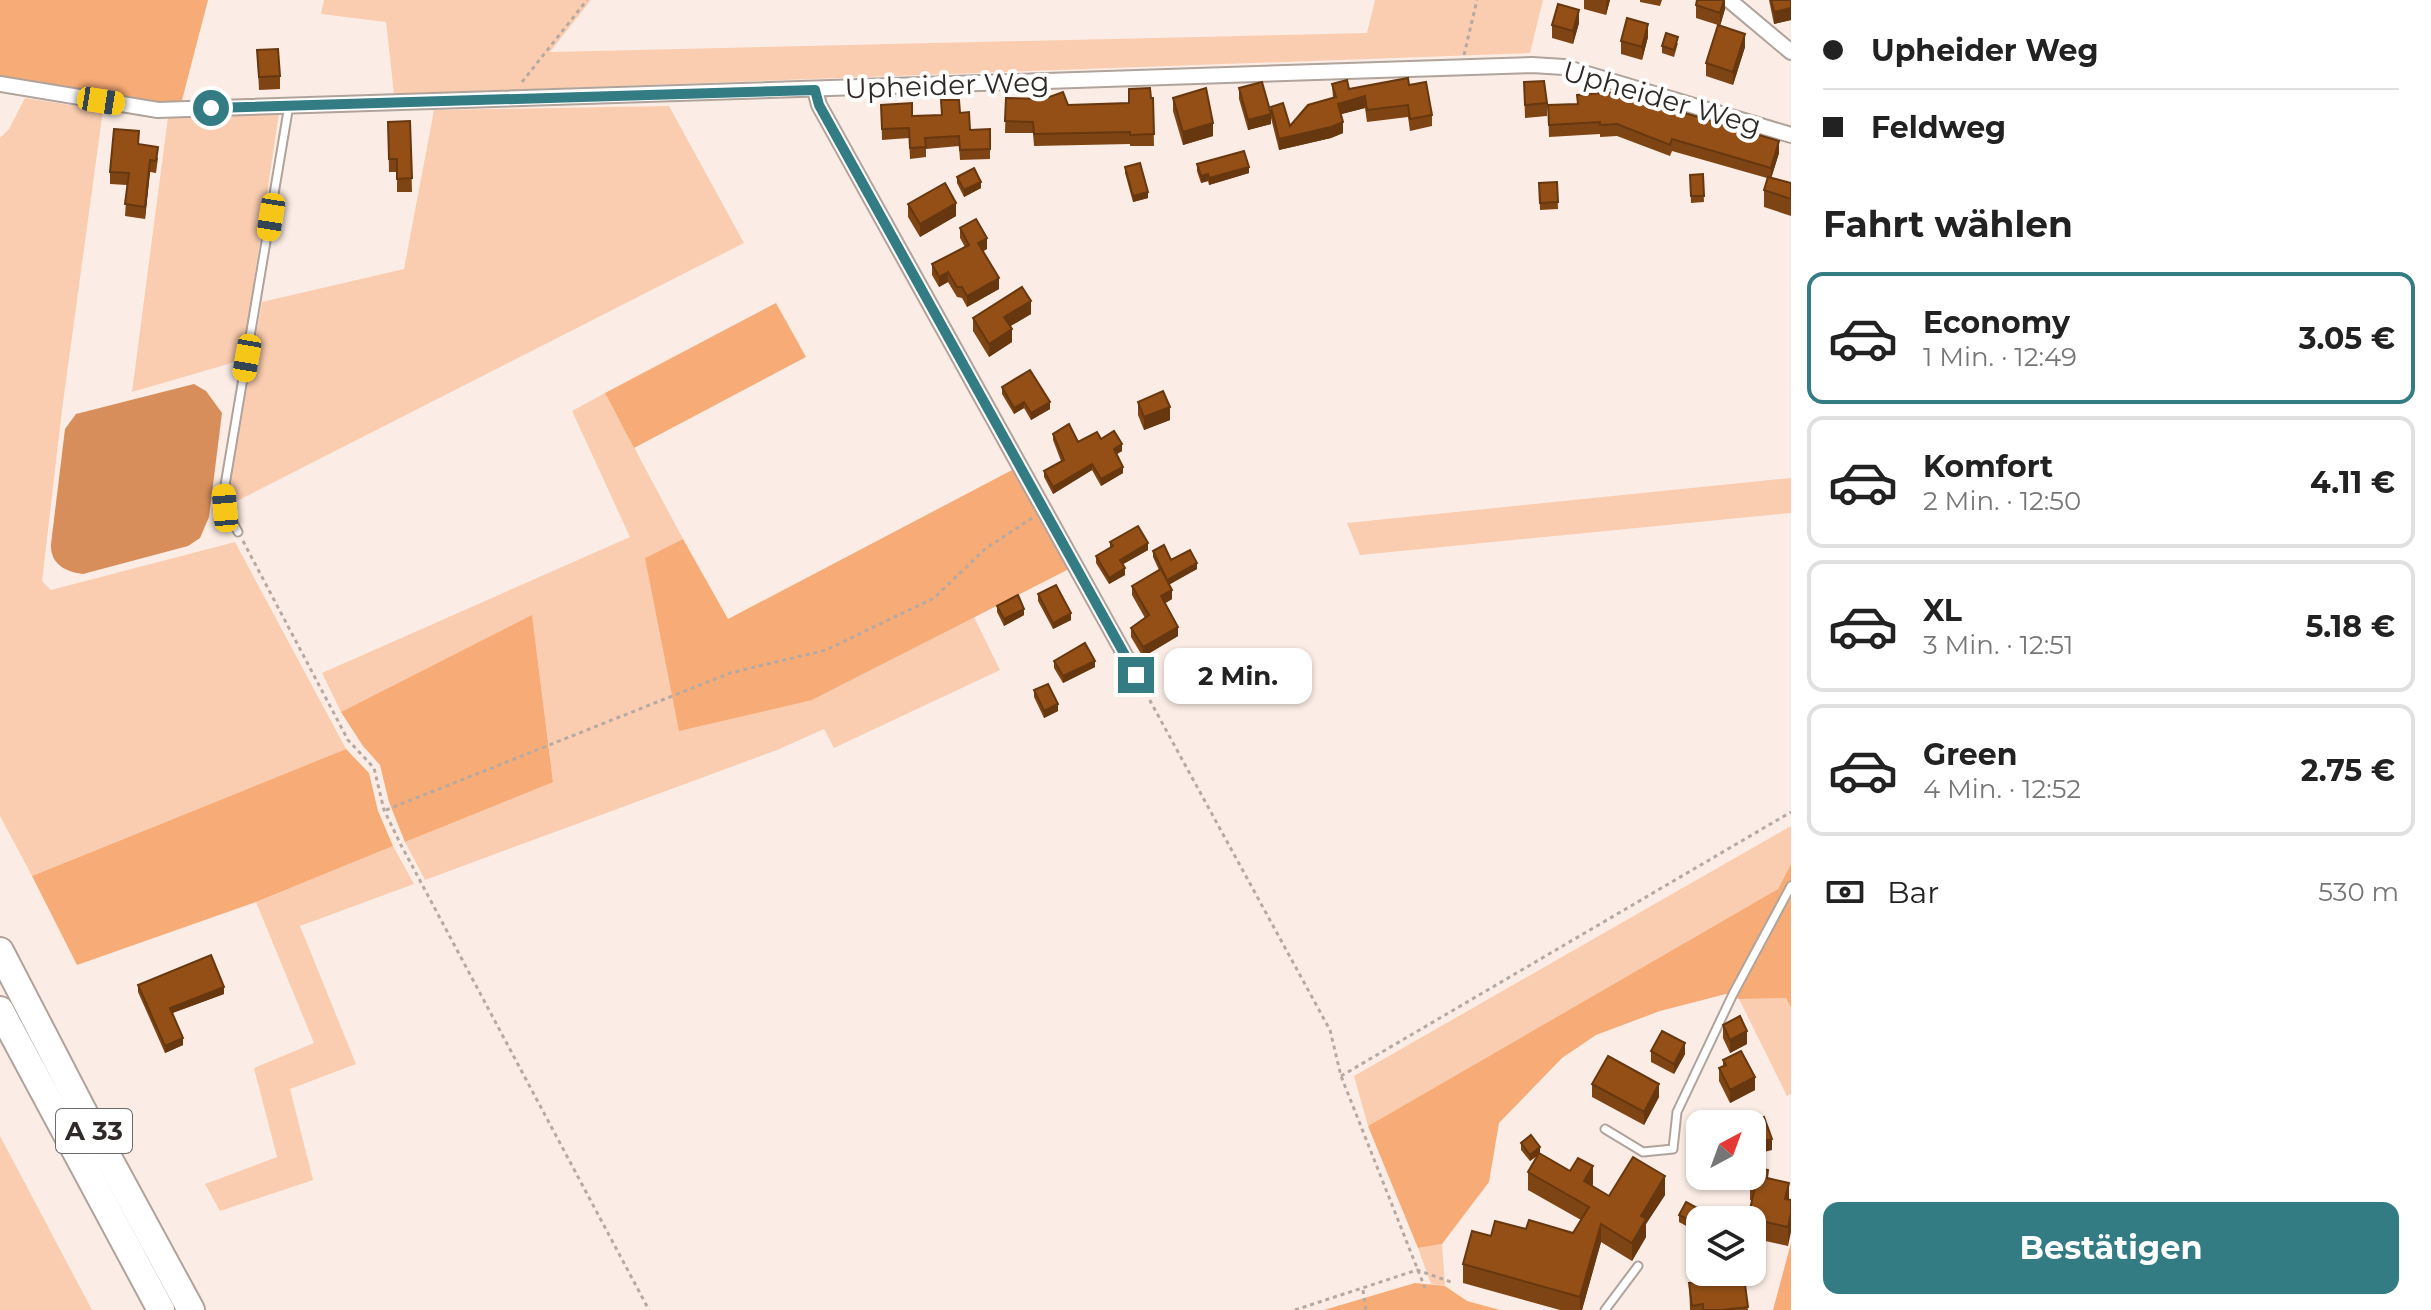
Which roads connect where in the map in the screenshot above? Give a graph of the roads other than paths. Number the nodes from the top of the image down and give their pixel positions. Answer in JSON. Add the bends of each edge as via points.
{"nodes":[{"id":1,"x":1729,"y":0,"type":"edge"},
{"id":2,"x":1791,"y":52,"type":"edge"},
{"id":3,"x":0,"y":84,"type":"edge"},
{"id":4,"x":815,"y":90,"type":"junction"},
{"id":5,"x":289,"y":105,"type":"junction"},
{"id":6,"x":1791,"y":135,"type":"edge"},
{"id":7,"x":238,"y":532,"type":"road end"},
{"id":8,"x":1136,"y":675,"type":"road end"},
{"id":9,"x":1791,"y":886,"type":"edge"},
{"id":10,"x":0,"y":951,"type":"edge"},
{"id":11,"x":0,"y":1010,"type":"edge"},
{"id":12,"x":1605,"y":1129,"type":"dead end"},
{"id":13,"x":1638,"y":1266,"type":"dead end"},
{"id":14,"x":161,"y":1310,"type":"edge"},
{"id":15,"x":191,"y":1310,"type":"edge"},
{"id":16,"x":1605,"y":1310,"type":"edge"}],
"edges":[{"from":1,"to":2,"type":"street"},
{"from":3,"to":5,"type":"street","name":"Upheider Weg","via":[[158,110]]},
{"from":4,"to":5,"type":"street","name":"Upheider Weg"},
{"from":4,"to":6,"type":"street","name":"Upheider Weg","via":[[1532,65],[1564,67]]},
{"from":4,"to":8,"type":"street"},
{"from":5,"to":7,"type":"lane","via":[[224,491],[225,508]]},
{"from":9,"to":12,"type":"lane","via":[[1677,1112],[1673,1149],[1643,1152]]},
{"from":10,"to":15,"type":"highway","number":"A 33"},
{"from":11,"to":14,"type":"highway","number":"A 33"},
{"from":13,"to":16,"type":"lane"}]}
